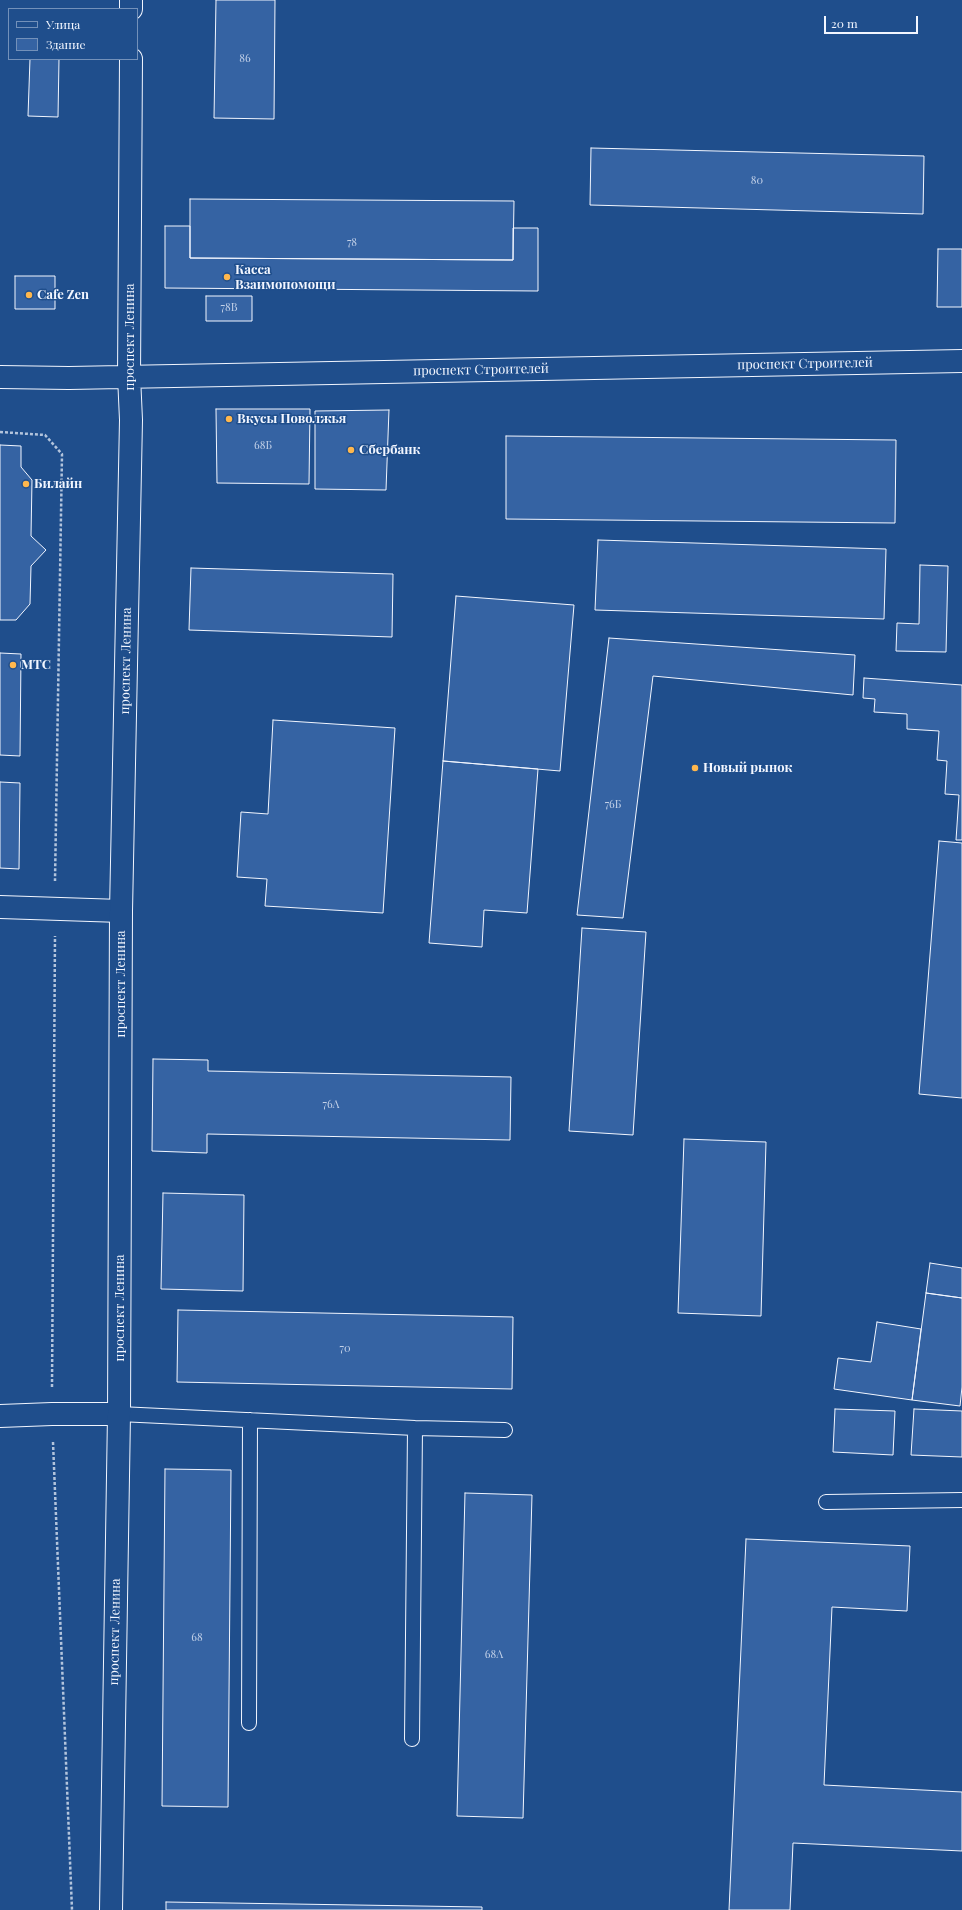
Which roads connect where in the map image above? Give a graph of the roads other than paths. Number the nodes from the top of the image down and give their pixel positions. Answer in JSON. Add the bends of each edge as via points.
{"nodes":[{"id":1,"x":131,"y":60,"type":"edge"},
{"id":2,"x":962,"y":361,"type":"edge"},
{"id":3,"x":129,"y":376,"type":"junction"},
{"id":4,"x":0,"y":377,"type":"edge"},
{"id":5,"x":0,"y":907,"type":"edge"},
{"id":6,"x":121,"y":911,"type":"junction"},
{"id":7,"x":119,"y":1414,"type":"junction"},
{"id":8,"x":0,"y":1416,"type":"edge"},
{"id":9,"x":250,"y":1420,"type":"junction"},
{"id":10,"x":415,"y":1428,"type":"junction"},
{"id":11,"x":505,"y":1430,"type":"dead end"},
{"id":12,"x":962,"y":1500,"type":"edge"},
{"id":13,"x":826,"y":1502,"type":"dead end"},
{"id":14,"x":249,"y":1723,"type":"dead end"},
{"id":15,"x":412,"y":1739,"type":"dead end"},
{"id":16,"x":111,"y":1910,"type":"edge"}],
"edges":[{"from":1,"to":3,"type":"street","name":"проспект Ленина"},
{"from":2,"to":3,"type":"street","name":"проспект Строителей"},
{"from":3,"to":4,"type":"street","name":"проспект Строителей"},
{"from":3,"to":6,"type":"street","name":"проспект Ленина","via":[[131,428]]},
{"from":5,"to":6,"type":"street"},
{"from":6,"to":7,"type":"street","name":"проспект Ленина"},
{"from":7,"to":8,"type":"street"},
{"from":7,"to":9,"type":"lane"},
{"from":7,"to":16,"type":"street","name":"проспект Ленина"},
{"from":9,"to":10,"type":"lane"},
{"from":9,"to":14,"type":"lane"},
{"from":10,"to":11,"type":"lane"},
{"from":10,"to":15,"type":"lane"},
{"from":12,"to":13,"type":"lane"}]}
